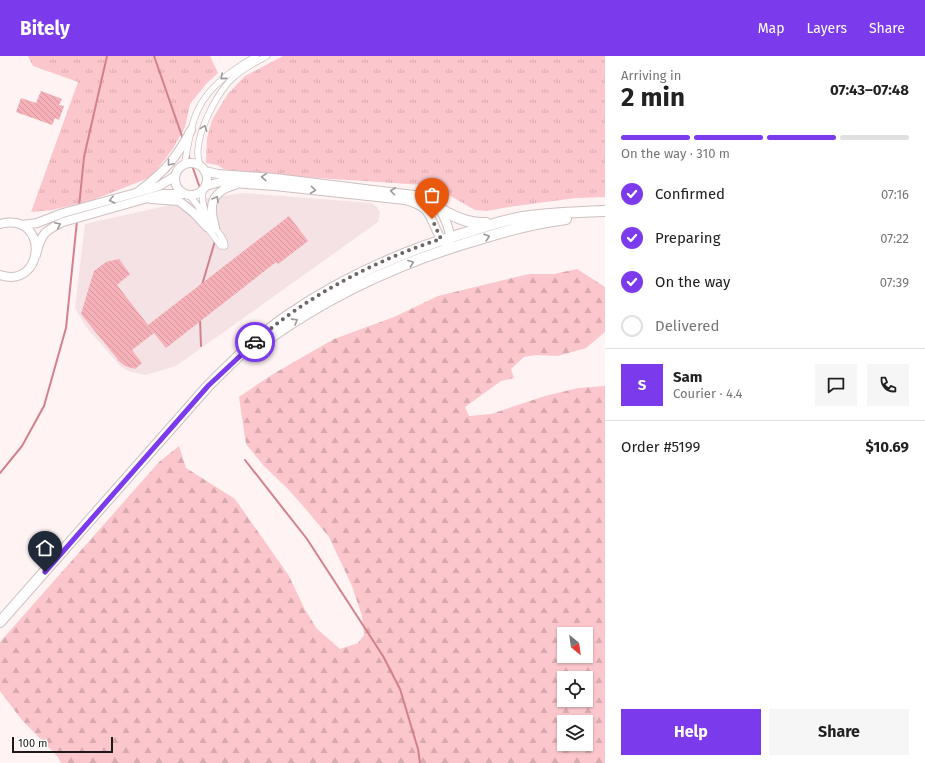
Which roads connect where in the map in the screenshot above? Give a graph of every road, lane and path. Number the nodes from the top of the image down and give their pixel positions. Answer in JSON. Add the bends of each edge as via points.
{"nodes":[{"id":1,"x":250,"y":56,"type":"edge"},
{"id":2,"x":256,"y":56,"type":"edge"},
{"id":3,"x":267,"y":56,"type":"edge"},
{"id":4,"x":246,"y":62,"type":"junction"},
{"id":5,"x":191,"y":130,"type":"junction"},
{"id":6,"x":184,"y":165,"type":"junction"},
{"id":7,"x":202,"y":168,"type":"junction"},
{"id":8,"x":174,"y":177,"type":"junction"},
{"id":9,"x":241,"y":184,"type":"junction"},
{"id":10,"x":204,"y":188,"type":"junction"},
{"id":11,"x":134,"y":194,"type":"junction"},
{"id":12,"x":186,"y":195,"type":"junction"},
{"id":13,"x":142,"y":199,"type":"junction"},
{"id":14,"x":436,"y":206,"type":"junction"},
{"id":15,"x":605,"y":211,"type":"edge"},
{"id":16,"x":605,"y":215,"type":"edge"},
{"id":17,"x":506,"y":221,"type":"junction"},
{"id":18,"x":2,"y":223,"type":"edge"},
{"id":19,"x":22,"y":225,"type":"junction"},
{"id":20,"x":211,"y":227,"type":"junction"},
{"id":21,"x":451,"y":236,"type":"junction"},
{"id":22,"x":441,"y":239,"type":"junction"},
{"id":23,"x":449,"y":248,"type":"junction"},
{"id":24,"x":36,"y":255,"type":"junction"},
{"id":25,"x":0,"y":274,"type":"edge"},
{"id":26,"x":208,"y":386,"type":"junction"},
{"id":27,"x":0,"y":622,"type":"edge"}],
"edges":[{"from":1,"to":4,"type":"street"},
{"from":2,"to":4,"type":"street"},
{"from":7,"to":3,"type":"street","one_way":true,"via":[[197,152],[199,140],[219,94],[234,76]]},
{"from":4,"to":5,"type":"street","one_way":true,"via":[[225,75],[211,88],[200,105]]},
{"from":5,"to":6,"type":"street"},
{"from":5,"to":11,"type":"main road","one_way":true,"via":[[169,166]]},
{"from":6,"to":7,"type":"main road","via":[[190,163]]},
{"from":6,"to":8,"type":"main road","via":[[177,170]]},
{"from":7,"to":10,"type":"main road","via":[[207,179]]},
{"from":14,"to":7,"type":"main road","one_way":true,"via":[[432,201],[422,197],[399,192],[218,174]]},
{"from":8,"to":11,"type":"main road","via":[[159,186]]},
{"from":8,"to":12,"type":"main road","via":[[176,187]]},
{"from":9,"to":10,"type":"main road","via":[[220,182]]},
{"from":20,"to":9,"type":"main road","one_way":true,"via":[[211,208],[217,195],[227,188]]},
{"from":9,"to":22,"type":"main road","one_way":true,"via":[[416,203],[428,212]]},
{"from":10,"to":12,"type":"main road","via":[[196,194]]},
{"from":10,"to":20,"type":"street","via":[[202,196]]},
{"from":11,"to":19,"type":"main road","one_way":true,"via":[[63,213],[37,223]]},
{"from":12,"to":13,"type":"main road","via":[[162,194]]},
{"from":12,"to":20,"type":"street","via":[[198,206]]},
{"from":13,"to":20,"type":"main road","via":[[180,201]]},
{"from":24,"to":13,"type":"main road","one_way":true,"via":[[41,238],[63,222]]},
{"from":14,"to":17,"type":"highway","via":[[449,214],[473,222]]},
{"from":14,"to":21,"type":"main road","via":[[440,209]]},
{"from":15,"to":17,"type":"highway","via":[[550,214]]},
{"from":23,"to":16,"type":"highway","one_way":true,"via":[[551,221]]},
{"from":17,"to":21,"type":"highway"},
{"from":18,"to":19,"type":"main road"},
{"from":19,"to":24,"type":"main road","via":[[35,239]]},
{"from":21,"to":22,"type":"highway"},
{"from":21,"to":23,"type":"main road"},
{"from":22,"to":23,"type":"main road"},
{"from":22,"to":26,"type":"highway","via":[[370,267],[286,316],[260,336]]},
{"from":26,"to":23,"type":"highway","one_way":true,"via":[[277,332],[335,297]]},
{"from":24,"to":25,"type":"main road","via":[[32,264],[22,274]]},
{"from":26,"to":27,"type":"highway"}]}
